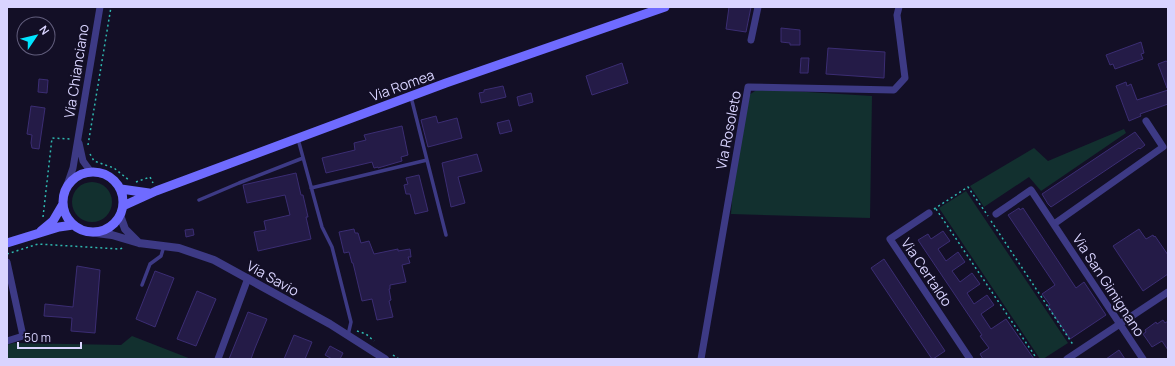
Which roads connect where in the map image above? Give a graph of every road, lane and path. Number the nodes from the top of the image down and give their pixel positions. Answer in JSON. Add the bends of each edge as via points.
{"nodes":[{"id":1,"x":100,"y":7,"type":"edge"},
{"id":2,"x":110,"y":7,"type":"edge"},
{"id":3,"x":665,"y":7,"type":"edge"},
{"id":4,"x":758,"y":7,"type":"edge"},
{"id":5,"x":898,"y":7,"type":"edge"},
{"id":6,"x":752,"y":40,"type":"dead end"},
{"id":7,"x":410,"y":96,"type":"junction"},
{"id":8,"x":1146,"y":121,"type":"dead end"},
{"id":9,"x":298,"y":138,"type":"junction"},
{"id":10,"x":78,"y":140,"type":"junction"},
{"id":11,"x":88,"y":141,"type":"junction"},
{"id":12,"x":303,"y":158,"type":"junction"},
{"id":13,"x":427,"y":160,"type":"junction"},
{"id":14,"x":91,"y":172,"type":"junction"},
{"id":15,"x":66,"y":188,"type":"junction"},
{"id":16,"x":311,"y":188,"type":"junction"},
{"id":17,"x":121,"y":189,"type":"junction"},
{"id":18,"x":153,"y":192,"type":"junction"},
{"id":19,"x":199,"y":200,"type":"dead end"},
{"id":20,"x":63,"y":204,"type":"junction"},
{"id":21,"x":932,"y":210,"type":"junction"},
{"id":22,"x":122,"y":211,"type":"junction"},
{"id":23,"x":996,"y":214,"type":"dead end"},
{"id":24,"x":1054,"y":224,"type":"junction"},
{"id":25,"x":73,"y":225,"type":"junction"},
{"id":26,"x":89,"y":232,"type":"junction"},
{"id":27,"x":37,"y":234,"type":"junction"},
{"id":28,"x":446,"y":235,"type":"dead end"},
{"id":29,"x":7,"y":243,"type":"edge"},
{"id":30,"x":139,"y":243,"type":"junction"},
{"id":31,"x":164,"y":246,"type":"junction"},
{"id":32,"x":7,"y":254,"type":"edge"},
{"id":33,"x":7,"y":262,"type":"edge"},
{"id":34,"x":248,"y":278,"type":"junction"},
{"id":35,"x":142,"y":285,"type":"dead end"},
{"id":36,"x":1168,"y":292,"type":"edge"},
{"id":37,"x":1119,"y":324,"type":"junction"},
{"id":38,"x":348,"y":336,"type":"junction"},
{"id":39,"x":7,"y":341,"type":"edge"},
{"id":40,"x":1078,"y":352,"type":"junction"},
{"id":41,"x":218,"y":359,"type":"edge"},
{"id":42,"x":385,"y":359,"type":"edge"},
{"id":43,"x":701,"y":359,"type":"edge"},
{"id":44,"x":970,"y":359,"type":"edge"},
{"id":45,"x":1036,"y":359,"type":"edge"},
{"id":46,"x":1067,"y":359,"type":"edge"},
{"id":47,"x":1143,"y":359,"type":"edge"}],
"edges":[{"from":1,"to":10,"type":"street","name":"Via Chianciano"},
{"from":2,"to":11,"type":"path"},
{"from":3,"to":7,"type":"main road","name":"Via Romea"},
{"from":4,"to":6,"type":"street"},
{"from":5,"to":43,"type":"street","name":"Via Rosoleto","via":[[905,78],[894,90],[748,87]]},
{"from":7,"to":9,"type":"main road","name":"Via Romea"},
{"from":7,"to":13,"type":"lane"},
{"from":8,"to":24,"type":"street","via":[[1163,147]]},
{"from":9,"to":12,"type":"lane"},
{"from":9,"to":18,"type":"main road","name":"Via Romea"},
{"from":10,"to":11,"type":"path"},
{"from":10,"to":14,"type":"street","name":"Via Chianciano","via":[[83,161]]},
{"from":10,"to":15,"type":"street","name":"Via Chianciano"},
{"from":10,"to":27,"type":"path","via":[[52,138],[43,216]]},
{"from":11,"to":18,"type":"path","via":[[87,150],[94,161],[114,168],[133,183],[150,177]]},
{"from":12,"to":16,"type":"lane"},
{"from":12,"to":19,"type":"lane"},
{"from":13,"to":16,"type":"lane"},
{"from":13,"to":28,"type":"lane"},
{"from":14,"to":15,"type":"main road","via":[[81,174]]},
{"from":14,"to":17,"type":"main road","via":[[109,176]]},
{"from":15,"to":20,"type":"main road"},
{"from":16,"to":38,"type":"lane","via":[[322,227],[336,262],[351,322]]},
{"from":17,"to":18,"type":"main road","name":"Via Romea"},
{"from":17,"to":22,"type":"main road"},
{"from":18,"to":22,"type":"main road","name":"Via Romea"},
{"from":20,"to":25,"type":"main road"},
{"from":20,"to":27,"type":"main road","via":[[53,221]]},
{"from":21,"to":40,"type":"path","via":[[968,187]]},
{"from":21,"to":44,"type":"street","name":"Via Certaldo","via":[[890,240]]},
{"from":21,"to":45,"type":"path"},
{"from":22,"to":26,"type":"main road","via":[[115,223],[107,229]]},
{"from":22,"to":30,"type":"street","via":[[125,229]]},
{"from":23,"to":24,"type":"street","name":"Via San Gimignano","via":[[1031,190]]},
{"from":24,"to":37,"type":"street","name":"Via San Gimignano"},
{"from":25,"to":26,"type":"main road"},
{"from":25,"to":27,"type":"main road"},
{"from":26,"to":30,"type":"street","name":"Via Savio","via":[[112,235]]},
{"from":27,"to":29,"type":"main road"},
{"from":30,"to":31,"type":"street","name":"Via Savio"},
{"from":30,"to":32,"type":"path","via":[[119,249],[38,244]]},
{"from":31,"to":34,"type":"street","name":"Via Savio","via":[[179,248],[214,260]]},
{"from":31,"to":35,"type":"lane","via":[[161,256],[150,264]]},
{"from":33,"to":39,"type":"street","via":[[23,336]]},
{"from":34,"to":38,"type":"street","name":"Via Savio"},
{"from":34,"to":41,"type":"street"},
{"from":36,"to":37,"type":"street"},
{"from":37,"to":40,"type":"street"},
{"from":37,"to":47,"type":"street","name":"Via San Gimignano"},
{"from":38,"to":42,"type":"street","name":"Via Savio"},
{"from":40,"to":46,"type":"street"}]}
